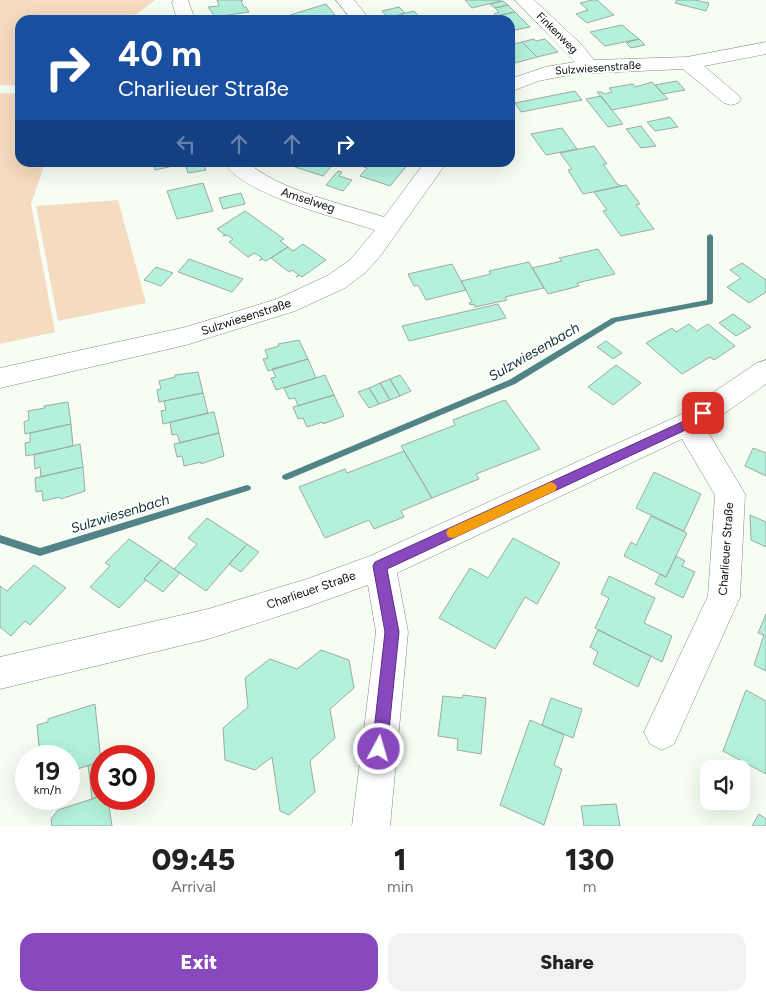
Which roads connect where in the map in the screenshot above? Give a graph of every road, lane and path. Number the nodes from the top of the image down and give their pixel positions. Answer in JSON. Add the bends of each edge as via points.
{"nodes":[{"id":1,"x":345,"y":0,"type":"edge"},
{"id":2,"x":524,"y":0,"type":"edge"},
{"id":3,"x":181,"y":2,"type":"dead end"},
{"id":4,"x":185,"y":15,"type":"edge"},
{"id":5,"x":357,"y":15,"type":"edge"},
{"id":6,"x":766,"y":48,"type":"edge"},
{"id":7,"x":688,"y":63,"type":"junction"},
{"id":8,"x":589,"y":67,"type":"junction"},
{"id":9,"x":515,"y":84,"type":"edge"},
{"id":10,"x":731,"y":98,"type":"dead end"},
{"id":11,"x":238,"y":167,"type":"edge"},
{"id":12,"x":433,"y":167,"type":"edge"},
{"id":13,"x":389,"y":227,"type":"junction"},
{"id":14,"x":766,"y":370,"type":"edge"},
{"id":15,"x":0,"y":378,"type":"edge"},
{"id":16,"x":688,"y":424,"type":"junction"},
{"id":17,"x":380,"y":566,"type":"junction"},
{"id":18,"x":0,"y":673,"type":"edge"},
{"id":19,"x":662,"y":732,"type":"dead end"},
{"id":20,"x":371,"y":826,"type":"edge"}],
"edges":[{"from":1,"to":5,"type":"street"},
{"from":2,"to":8,"type":"street","name":"Finkenweg"},
{"from":3,"to":4,"type":"street"},
{"from":6,"to":7,"type":"street","name":"Sulzwiesenstraße"},
{"from":7,"to":8,"type":"street","name":"Sulzwiesenstraße"},
{"from":7,"to":10,"type":"street"},
{"from":8,"to":9,"type":"street","name":"Sulzwiesenstraße","via":[[550,71]]},
{"from":11,"to":13,"type":"street","name":"Amselweg","via":[[274,189]]},
{"from":12,"to":13,"type":"street","name":"Sulzwiesenstraße"},
{"from":13,"to":15,"type":"street","name":"Sulzwiesenstraße","via":[[358,266],[336,282],[286,305],[186,336]]},
{"from":14,"to":16,"type":"street","name":"Charlieuer Straße"},
{"from":16,"to":17,"type":"street","name":"Charlieuer Straße"},
{"from":16,"to":19,"type":"street","name":"Charlieuer Straße","via":[[730,494],[724,597]]},
{"from":17,"to":18,"type":"street","name":"Charlieuer Straße","via":[[208,624]]},
{"from":17,"to":20,"type":"street","via":[[392,632]]}]}
